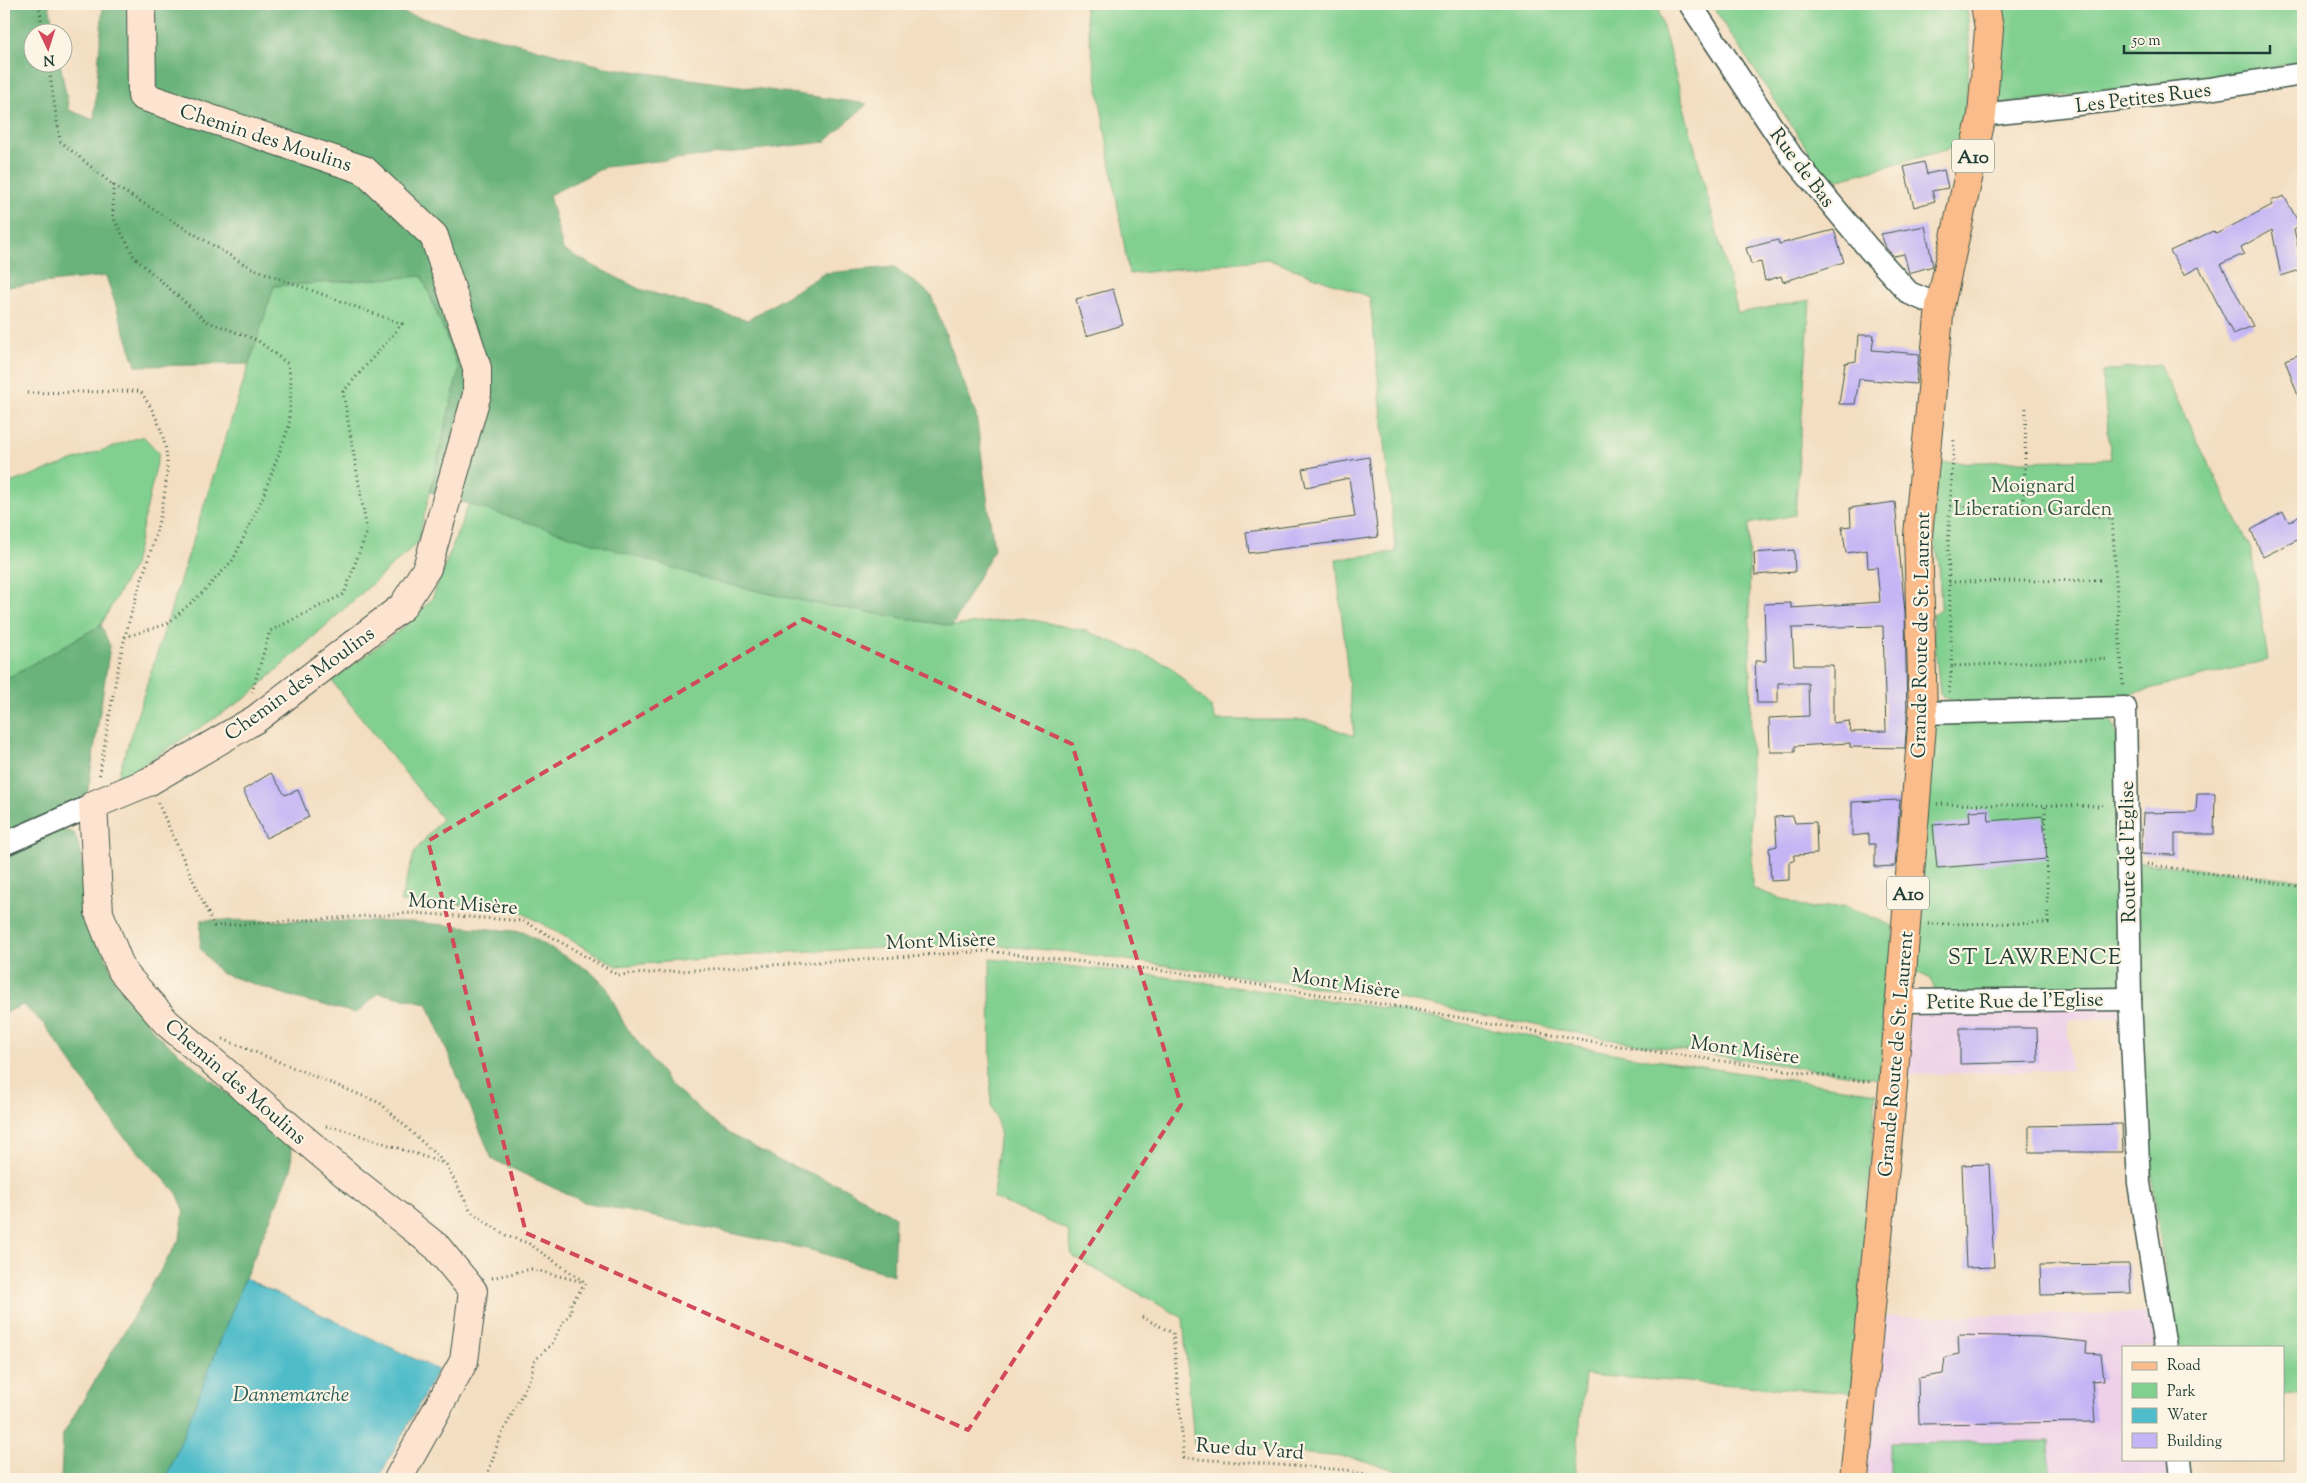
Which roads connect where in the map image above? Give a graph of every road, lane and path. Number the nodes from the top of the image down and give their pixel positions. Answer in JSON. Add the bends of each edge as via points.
{"nodes":[{"id":1,"x":39,"y":4,"type":"edge"},
{"id":2,"x":141,"y":4,"type":"edge"},
{"id":3,"x":1690,"y":4,"type":"edge"},
{"id":4,"x":1985,"y":4,"type":"edge"},
{"id":5,"x":42,"y":22,"type":"edge"},
{"id":6,"x":50,"y":72,"type":"edge"},
{"id":7,"x":2303,"y":74,"type":"edge"},
{"id":8,"x":1982,"y":115,"type":"junction"},
{"id":9,"x":113,"y":185,"type":"junction"},
{"id":10,"x":1940,"y":306,"type":"junction"},
{"id":11,"x":27,"y":392,"type":"dead end"},
{"id":12,"x":2026,"y":408,"type":"dead end"},
{"id":13,"x":1954,"y":437,"type":"dead end"},
{"id":14,"x":1950,"y":506,"type":"junction"},
{"id":15,"x":2024,"y":508,"type":"junction"},
{"id":16,"x":2104,"y":580,"type":"dead end"},
{"id":17,"x":1949,"y":582,"type":"junction"},
{"id":18,"x":125,"y":637,"type":"junction"},
{"id":19,"x":2109,"y":659,"type":"dead end"},
{"id":20,"x":1952,"y":666,"type":"junction"},
{"id":21,"x":252,"y":693,"type":"dead end"},
{"id":22,"x":2125,"y":708,"type":"junction"},
{"id":23,"x":1934,"y":713,"type":"junction"},
{"id":24,"x":148,"y":782,"type":"junction"},
{"id":25,"x":1928,"y":804,"type":"dead end"},
{"id":26,"x":93,"y":805,"type":"junction"},
{"id":27,"x":2045,"y":806,"type":"junction"},
{"id":28,"x":2126,"y":806,"type":"junction"},
{"id":29,"x":4,"y":844,"type":"edge"},
{"id":30,"x":2127,"y":859,"type":"junction"},
{"id":31,"x":2303,"y":887,"type":"edge"},
{"id":32,"x":1924,"y":924,"type":"dead end"},
{"id":33,"x":2130,"y":999,"type":"junction"},
{"id":34,"x":1900,"y":1001,"type":"junction"},
{"id":35,"x":215,"y":1036,"type":"dead end"},
{"id":36,"x":1893,"y":1086,"type":"junction"},
{"id":37,"x":320,"y":1126,"type":"dead end"},
{"id":38,"x":446,"y":1164,"type":"junction"},
{"id":39,"x":586,"y":1283,"type":"junction"},
{"id":40,"x":467,"y":1284,"type":"junction"},
{"id":41,"x":1142,"y":1317,"type":"dead end"},
{"id":42,"x":2165,"y":1346,"type":"edge"},
{"id":43,"x":2180,"y":1460,"type":"edge"},
{"id":44,"x":398,"y":1479,"type":"edge"},
{"id":45,"x":486,"y":1479,"type":"edge"},
{"id":46,"x":1381,"y":1479,"type":"edge"},
{"id":47,"x":1854,"y":1479,"type":"edge"},
{"id":48,"x":2182,"y":1479,"type":"edge"}],
"edges":[{"from":1,"to":5,"type":"path"},
{"from":2,"to":24,"type":"street","name":"Chemin des Moulins","via":[[142,96],[364,170],[434,236],[478,368],[477,394],[427,568],[402,607],[256,719]]},
{"from":3,"to":10,"type":"street","name":"Rue de Bas","via":[[1792,157],[1811,180],[1909,293]]},
{"from":4,"to":8,"type":"main road","name":"Grande Route de St. Laurent","number":"A10","via":[[1990,29]]},
{"from":6,"to":9,"type":"path","via":[[60,141]]},
{"from":7,"to":8,"type":"street","name":"Les Petites Rues","via":[[2209,89]]},
{"from":8,"to":10,"type":"main road","name":"Grande Route de St. Laurent","number":"A10"},
{"from":9,"to":18,"type":"path","via":[[113,217],[135,258],[206,321],[257,340],[288,364],[291,383],[289,426],[262,499],[232,560],[202,593],[166,624]]},
{"from":9,"to":21,"type":"path","via":[[249,267],[402,324],[343,392],[367,531],[344,594],[270,631]]},
{"from":10,"to":23,"type":"main road","name":"Grande Route de St. Laurent","number":"A10","via":[[1918,535]]},
{"from":11,"to":18,"type":"path","via":[[140,391],[150,404],[162,433],[167,466],[165,495]]},
{"from":12,"to":15,"type":"path"},
{"from":13,"to":14,"type":"path"},
{"from":14,"to":15,"type":"path"},
{"from":14,"to":17,"type":"path"},
{"from":15,"to":22,"type":"path","via":[[2112,518]]},
{"from":16,"to":17,"type":"path"},
{"from":17,"to":20,"type":"path"},
{"from":18,"to":26,"type":"path"},
{"from":19,"to":20,"type":"path"},
{"from":20,"to":23,"type":"path"},
{"from":22,"to":23,"type":"street"},
{"from":22,"to":28,"type":"street","name":"Route de l'Eglise"},
{"from":23,"to":34,"type":"main road","name":"Grande Route de St. Laurent","number":"A10"},
{"from":24,"to":26,"type":"street","name":"Chemin des Moulins"},
{"from":24,"to":36,"type":"path","name":"Mont Misère","via":[[214,926],[414,913],[524,921],[618,975],[988,951],[1182,973],[1630,1048]]},
{"from":25,"to":27,"type":"path"},
{"from":26,"to":29,"type":"street"},
{"from":26,"to":40,"type":"street","name":"Chemin des Moulins","via":[[99,913],[122,971],[167,1023],[437,1247]]},
{"from":27,"to":28,"type":"path"},
{"from":27,"to":32,"type":"path","via":[[2048,923]]},
{"from":28,"to":30,"type":"street","name":"Route de l'Eglise"},
{"from":30,"to":31,"type":"path","via":[[2157,867]]},
{"from":30,"to":33,"type":"street","name":"Route de l'Eglise"},
{"from":33,"to":34,"type":"street","name":"Petite Rue de l'Eglise"},
{"from":33,"to":42,"type":"street","name":"Route de l'Eglise","via":[[2139,1183]]},
{"from":34,"to":36,"type":"main road","name":"Grande Route de St. Laurent","number":"A10"},
{"from":35,"to":38,"type":"path","via":[[380,1103]]},
{"from":36,"to":47,"type":"main road","name":"Grande Route de St. Laurent","number":"A10"},
{"from":37,"to":38,"type":"path","via":[[338,1128]]},
{"from":38,"to":39,"type":"path","via":[[471,1212],[507,1236],[528,1244]]},
{"from":39,"to":40,"type":"path","via":[[531,1269]]},
{"from":39,"to":45,"type":"path","via":[[571,1303],[571,1313],[552,1344],[533,1362],[532,1374],[499,1440]]},
{"from":40,"to":44,"type":"street","name":"Chemin des Moulins","via":[[473,1291],[464,1361]]},
{"from":41,"to":46,"type":"path","name":"Rue du Vard","via":[[1173,1333],[1184,1458],[1347,1470]]},
{"from":43,"to":48,"type":"street"}]}
